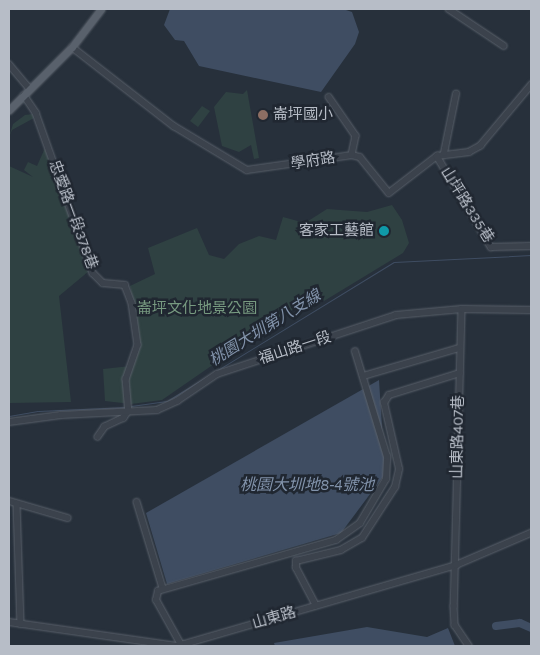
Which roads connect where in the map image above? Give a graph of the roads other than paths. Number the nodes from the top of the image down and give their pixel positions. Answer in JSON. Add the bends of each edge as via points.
{"nodes":[{"id":1,"x":101,"y":9,"type":"edge"},
{"id":2,"x":449,"y":9,"type":"edge"},
{"id":3,"x":504,"y":46,"type":"dead end"},
{"id":4,"x":72,"y":47,"type":"junction"},
{"id":5,"x":9,"y":64,"type":"edge"},
{"id":6,"x":531,"y":85,"type":"edge"},
{"id":7,"x":30,"y":89,"type":"junction"},
{"id":8,"x":456,"y":94,"type":"dead end"},
{"id":9,"x":24,"y":95,"type":"junction"},
{"id":10,"x":329,"y":98,"type":"dead end"},
{"id":11,"x":9,"y":110,"type":"edge"},
{"id":12,"x":444,"y":153,"type":"junction"},
{"id":13,"x":352,"y":155,"type":"junction"},
{"id":14,"x":437,"y":156,"type":"junction"},
{"id":15,"x":531,"y":246,"type":"edge"},
{"id":16,"x":462,"y":309,"type":"junction"},
{"id":17,"x":531,"y":310,"type":"edge"},
{"id":18,"x":459,"y":348,"type":"junction"},
{"id":19,"x":355,"y":352,"type":"dead end"},
{"id":20,"x":460,"y":373,"type":"junction"},
{"id":21,"x":364,"y":376,"type":"junction"},
{"id":22,"x":129,"y":408,"type":"junction"},
{"id":23,"x":9,"y":422,"type":"edge"},
{"id":24,"x":98,"y":437,"type":"dead end"},
{"id":25,"x":9,"y":501,"type":"edge"},
{"id":26,"x":138,"y":502,"type":"dead end"},
{"id":27,"x":17,"y":504,"type":"junction"},
{"id":28,"x":68,"y":518,"type":"dead end"},
{"id":29,"x":531,"y":533,"type":"edge"},
{"id":30,"x":456,"y":565,"type":"junction"},
{"id":31,"x":163,"y":588,"type":"junction"},
{"id":32,"x":316,"y":606,"type":"junction"},
{"id":33,"x":9,"y":622,"type":"edge"},
{"id":34,"x":21,"y":624,"type":"junction"},
{"id":35,"x":179,"y":646,"type":"edge"},
{"id":36,"x":469,"y":646,"type":"edge"}],
"edges":[{"from":1,"to":4,"type":"main road"},
{"from":2,"to":3,"type":"street"},
{"from":4,"to":7,"type":"main road"},
{"from":4,"to":13,"type":"street","name":"學府路","via":[[174,126],[246,170]]},
{"from":5,"to":7,"type":"street"},
{"from":6,"to":12,"type":"street","name":"學府路","via":[[480,146],[469,152]]},
{"from":7,"to":9,"type":"main road"},
{"from":8,"to":12,"type":"street"},
{"from":9,"to":11,"type":"main road"},
{"from":9,"to":22,"type":"street","name":"忠愛路一段378巷","via":[[36,113],[92,273],[103,283],[125,285],[128,289],[138,345],[126,380]]},
{"from":10,"to":13,"type":"street","via":[[356,136]]},
{"from":12,"to":14,"type":"street","name":"學府路"},
{"from":13,"to":14,"type":"street","name":"學府路","via":[[360,157],[389,194]]},
{"from":14,"to":15,"type":"street","name":"山坪路335巷","via":[[491,247]]},
{"from":16,"to":17,"type":"street","name":"福山路一段"},
{"from":16,"to":18,"type":"street","name":"山東路407巷"},
{"from":16,"to":22,"type":"street","name":"福山路一段","via":[[396,315],[217,374],[177,401],[157,410]]},
{"from":18,"to":20,"type":"street","name":"山東路407巷"},
{"from":18,"to":21,"type":"street"},
{"from":19,"to":21,"type":"street"},
{"from":20,"to":30,"type":"street","name":"山東路407巷"},
{"from":20,"to":32,"type":"street","via":[[389,396],[384,403],[400,469],[395,486],[376,522],[362,538],[341,550],[296,561],[296,568]]},
{"from":21,"to":31,"type":"street","via":[[387,457],[386,479],[360,523],[344,537],[330,542]]},
{"from":22,"to":23,"type":"street","name":"福山路一段"},
{"from":22,"to":24,"type":"street","via":[[124,418],[105,427]]},
{"from":25,"to":27,"type":"street"},
{"from":26,"to":31,"type":"street"},
{"from":27,"to":28,"type":"street"},
{"from":27,"to":34,"type":"street"},
{"from":29,"to":30,"type":"street","name":"山東路"},
{"from":30,"to":32,"type":"street","name":"山東路"},
{"from":30,"to":36,"type":"street","name":"山東路407巷","via":[[455,625]]},
{"from":31,"to":35,"type":"street","via":[[156,594],[156,600]]},
{"from":32,"to":35,"type":"street","name":"山東路"},
{"from":33,"to":34,"type":"street","name":"山東路"},
{"from":34,"to":35,"type":"street","name":"山東路"}]}
